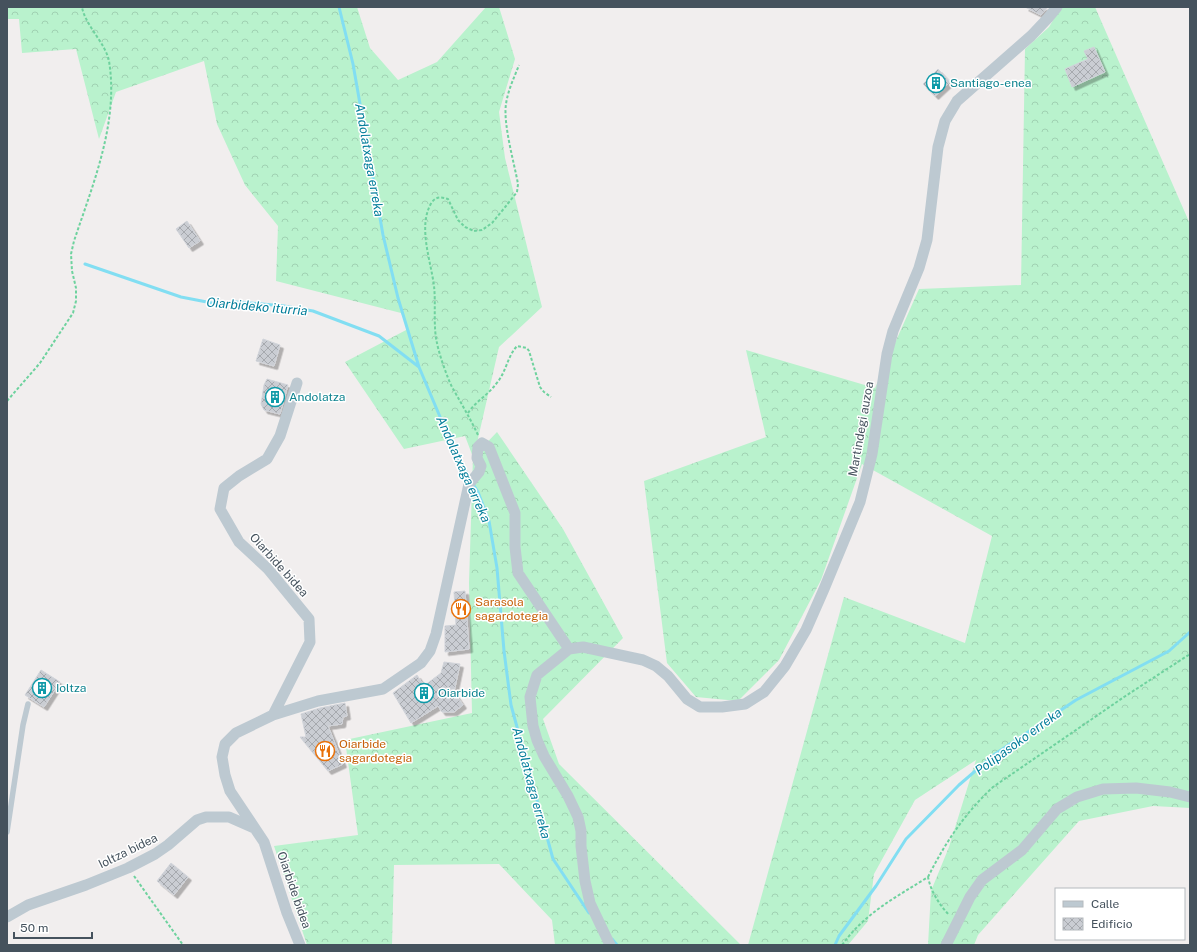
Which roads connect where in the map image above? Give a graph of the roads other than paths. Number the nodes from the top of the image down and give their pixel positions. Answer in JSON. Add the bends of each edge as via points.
{"nodes":[{"id":1,"x":1057,"y":7,"type":"edge"},
{"id":2,"x":297,"y":383,"type":"dead end"},
{"id":3,"x":569,"y":649,"type":"junction"},
{"id":4,"x":28,"y":704,"type":"dead end"},
{"id":5,"x":274,"y":715,"type":"junction"},
{"id":6,"x":1190,"y":797,"type":"edge"},
{"id":7,"x":254,"y":828,"type":"junction"},
{"id":8,"x":7,"y":832,"type":"edge"},
{"id":9,"x":7,"y":917,"type":"edge"},
{"id":10,"x":300,"y":945,"type":"edge"},
{"id":11,"x":610,"y":945,"type":"edge"},
{"id":12,"x":946,"y":945,"type":"edge"}],
"edges":[{"from":1,"to":3,"type":"street","name":"Martindegi auzoa","via":[[1031,36],[957,101],[945,121],[938,147],[927,240],[919,268],[893,331],[872,454],[860,502],[806,630],[785,666],[764,692],[745,704],[700,708],[687,699],[668,676],[644,660],[583,647]]},
{"from":2,"to":5,"type":"street","name":"Oiarbide bidea","via":[[280,436],[267,459],[238,476],[224,488],[220,509],[240,542],[268,569],[309,619],[310,642]]},
{"from":3,"to":5,"type":"street","name":"Oiarbide bidea","via":[[518,573],[515,514],[489,447],[482,443],[478,447],[477,458],[481,466],[472,480],[436,634],[430,651],[421,663],[383,689],[318,701]]},
{"from":3,"to":11,"type":"street","via":[[537,675],[530,697],[533,726],[544,756],[578,817],[584,881],[590,903]]},
{"from":4,"to":8,"type":"lane"},
{"from":5,"to":7,"type":"street","name":"Oiarbide bidea","via":[[236,733],[225,744],[222,757],[230,791]]},
{"from":6,"to":12,"type":"street","via":[[1136,788],[1103,789],[1077,797],[1057,809],[1022,850],[982,880],[970,897]]},
{"from":7,"to":9,"type":"street","name":"Ioltza bidea","via":[[229,816],[197,820],[168,845],[128,868],[28,905]]},
{"from":7,"to":10,"type":"street","name":"Oiarbide bidea","via":[[264,842]]}]}
